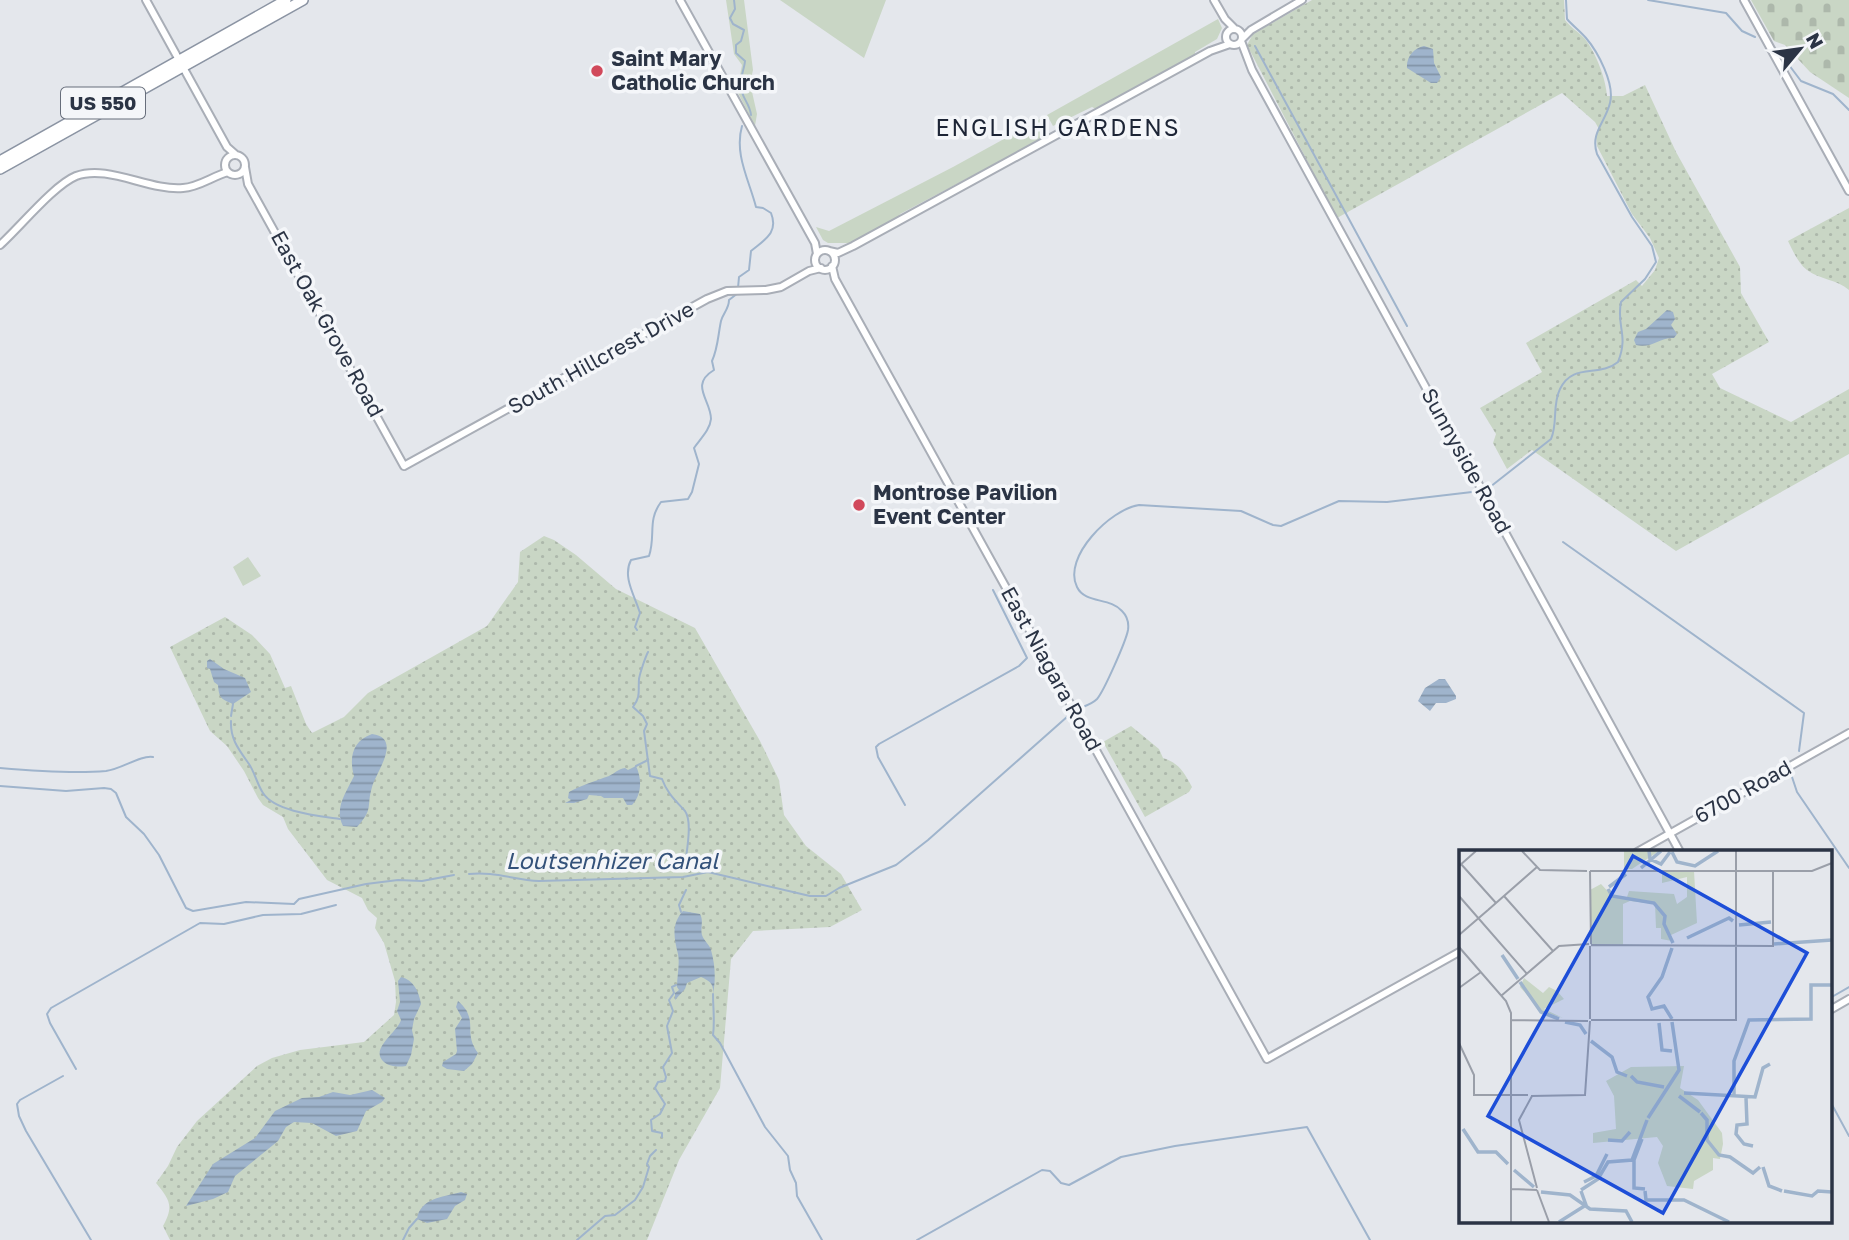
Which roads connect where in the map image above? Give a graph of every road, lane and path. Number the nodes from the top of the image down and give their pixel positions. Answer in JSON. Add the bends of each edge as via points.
{"nodes":[{"id":1,"x":146,"y":0,"type":"edge"},
{"id":2,"x":286,"y":0,"type":"edge"},
{"id":3,"x":303,"y":0,"type":"edge"},
{"id":4,"x":680,"y":0,"type":"edge"},
{"id":5,"x":1214,"y":0,"type":"edge"},
{"id":6,"x":1302,"y":0,"type":"edge"},
{"id":7,"x":1744,"y":0,"type":"edge"},
{"id":8,"x":1275,"y":15,"type":"junction"},
{"id":9,"x":1225,"y":19,"type":"junction"},
{"id":10,"x":1237,"y":30,"type":"junction"},
{"id":11,"x":1226,"y":35,"type":"junction"},
{"id":12,"x":1242,"y":40,"type":"junction"},
{"id":13,"x":1231,"y":45,"type":"junction"},
{"id":14,"x":1210,"y":51,"type":"junction"},
{"id":15,"x":181,"y":64,"type":"junction"},
{"id":16,"x":1252,"y":69,"type":"junction"},
{"id":17,"x":227,"y":147,"type":"junction"},
{"id":18,"x":235,"y":155,"type":"junction"},
{"id":19,"x":0,"y":161,"type":"edge"},
{"id":20,"x":227,"y":165,"type":"junction"},
{"id":21,"x":245,"y":167,"type":"junction"},
{"id":22,"x":0,"y":169,"type":"edge"},
{"id":23,"x":239,"y":176,"type":"junction"},
{"id":24,"x":211,"y":178,"type":"junction"},
{"id":25,"x":248,"y":184,"type":"junction"},
{"id":26,"x":1849,"y":191,"type":"edge"},
{"id":27,"x":810,"y":235,"type":"junction"},
{"id":28,"x":0,"y":245,"type":"edge"},
{"id":29,"x":853,"y":246,"type":"junction"},
{"id":30,"x":828,"y":251,"type":"junction"},
{"id":31,"x":816,"y":257,"type":"junction"},
{"id":32,"x":833,"y":265,"type":"junction"},
{"id":33,"x":822,"y":269,"type":"junction"},
{"id":34,"x":806,"y":273,"type":"junction"},
{"id":35,"x":835,"y":279,"type":"junction"},
{"id":36,"x":404,"y":466,"type":"joint"},
{"id":37,"x":1849,"y":733,"type":"edge"},
{"id":38,"x":1670,"y":833,"type":"junction"},
{"id":39,"x":1640,"y":850,"type":"edge"},
{"id":40,"x":1680,"y":850,"type":"edge"},
{"id":41,"x":1459,"y":952,"type":"edge"},
{"id":42,"x":1849,"y":999,"type":"edge"},
{"id":43,"x":1832,"y":1009,"type":"edge"}],
"edges":[{"from":1,"to":15,"type":"street"},
{"from":2,"to":15,"type":"highway","number":"US 550"},
{"from":3,"to":15,"type":"highway","number":"US 550"},
{"from":4,"to":27,"type":"street"},
{"from":5,"to":9,"type":"street"},
{"from":6,"to":8,"type":"street"},
{"from":7,"to":26,"type":"street"},
{"from":8,"to":10,"type":"street"},
{"from":8,"to":12,"type":"street"},
{"from":9,"to":10,"type":"street"},
{"from":9,"to":11,"type":"street"},
{"from":10,"to":11,"type":"street"},
{"from":10,"to":12,"type":"street","name":"Sunnyside Road"},
{"from":11,"to":13,"type":"street","name":"Sunnyside Road"},
{"from":11,"to":14,"type":"street"},
{"from":12,"to":13,"type":"street"},
{"from":12,"to":16,"type":"street","name":"Sunnyside Road"},
{"from":13,"to":14,"type":"street"},
{"from":13,"to":16,"type":"street","name":"Sunnyside Road"},
{"from":14,"to":29,"type":"street"},
{"from":15,"to":17,"type":"street"},
{"from":15,"to":19,"type":"highway","number":"US 550"},
{"from":15,"to":22,"type":"highway","number":"US 550"},
{"from":16,"to":38,"type":"street","name":"Sunnyside Road"},
{"from":17,"to":18,"type":"street"},
{"from":17,"to":20,"type":"street"},
{"from":18,"to":20,"type":"street"},
{"from":18,"to":21,"type":"street","via":[[242,157]]},
{"from":20,"to":23,"type":"street"},
{"from":20,"to":24,"type":"street"},
{"from":21,"to":23,"type":"street"},
{"from":21,"to":25,"type":"street","name":"East Oak Grove Road"},
{"from":23,"to":24,"type":"street"},
{"from":23,"to":25,"type":"street","name":"East Oak Grove Road"},
{"from":24,"to":28,"type":"street","via":[[170,188],[99,173],[76,176],[54,191]]},
{"from":25,"to":36,"type":"street","name":"East Oak Grove Road"},
{"from":27,"to":30,"type":"street"},
{"from":27,"to":31,"type":"street"},
{"from":29,"to":30,"type":"street","via":[[838,253]]},
{"from":29,"to":32,"type":"street"},
{"from":30,"to":31,"type":"street"},
{"from":30,"to":32,"type":"street","via":[[834,255]]},
{"from":31,"to":33,"type":"street"},
{"from":31,"to":34,"type":"street","name":"South Hillcrest Drive"},
{"from":32,"to":33,"type":"street"},
{"from":32,"to":35,"type":"street","name":"East Niagara Road"},
{"from":33,"to":34,"type":"street","name":"South Hillcrest Drive"},
{"from":33,"to":35,"type":"street","name":"East Niagara Road"},
{"from":34,"to":36,"type":"street","name":"South Hillcrest Drive","via":[[781,287],[727,291],[707,299]]},
{"from":35,"to":41,"type":"street","name":"East Niagara Road","via":[[1267,1059]]},
{"from":37,"to":38,"type":"street","name":"6700 Road"},
{"from":38,"to":39,"type":"street","name":"6700 Road"},
{"from":38,"to":40,"type":"street","name":"Sunnyside Road"},
{"from":42,"to":43,"type":"street"}]}
